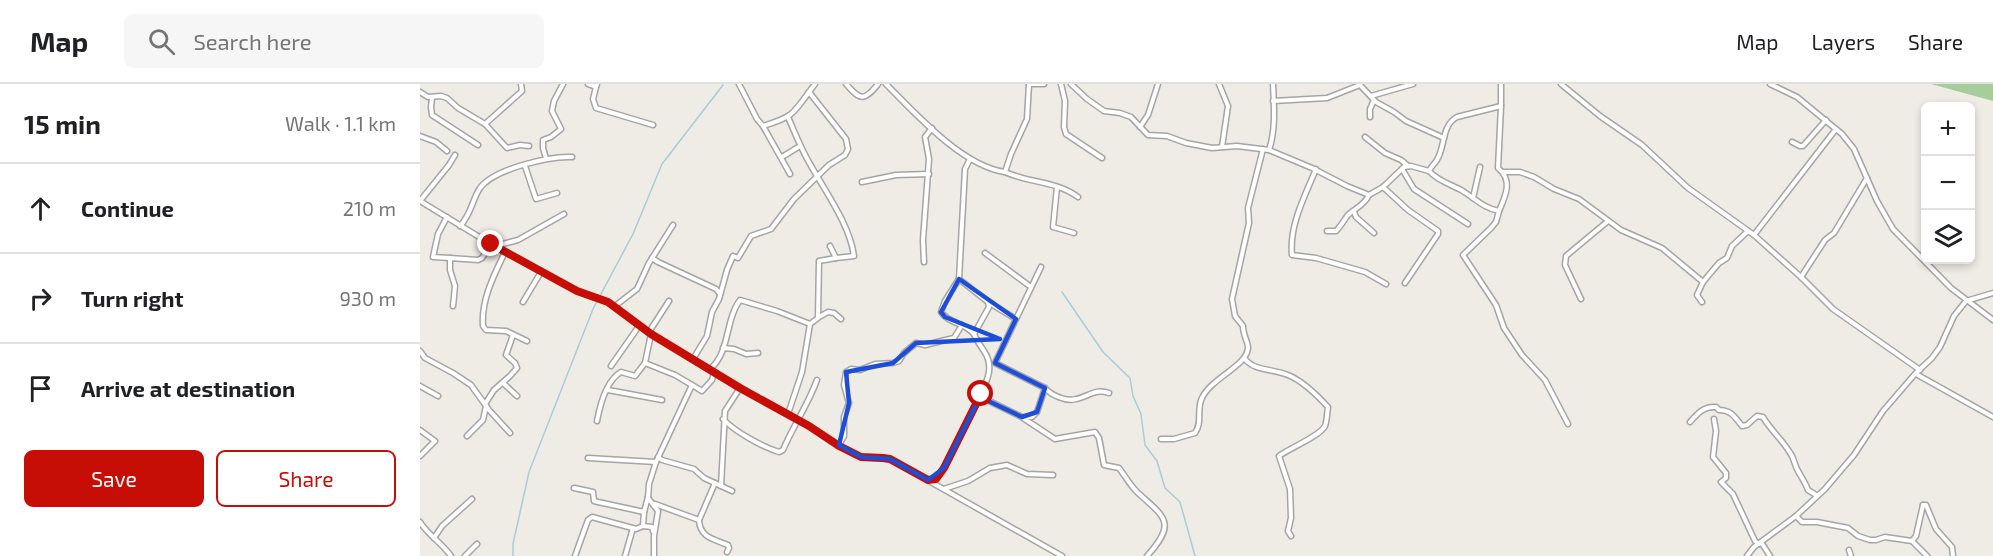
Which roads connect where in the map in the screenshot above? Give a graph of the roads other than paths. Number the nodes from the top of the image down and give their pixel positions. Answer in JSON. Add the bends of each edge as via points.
{"nodes":[{"id":1,"x":521,"y":84,"type":"edge"},
{"id":2,"x":563,"y":84,"type":"edge"},
{"id":3,"x":588,"y":84,"type":"edge"},
{"id":4,"x":739,"y":84,"type":"edge"},
{"id":5,"x":815,"y":84,"type":"edge"},
{"id":6,"x":846,"y":84,"type":"edge"},
{"id":7,"x":878,"y":84,"type":"edge"},
{"id":8,"x":886,"y":84,"type":"edge"},
{"id":9,"x":1030,"y":84,"type":"edge"},
{"id":10,"x":1044,"y":84,"type":"edge"},
{"id":11,"x":1061,"y":84,"type":"edge"},
{"id":12,"x":1071,"y":84,"type":"edge"},
{"id":13,"x":1158,"y":84,"type":"edge"},
{"id":14,"x":1219,"y":84,"type":"edge"},
{"id":15,"x":1274,"y":84,"type":"edge"},
{"id":16,"x":1413,"y":84,"type":"edge"},
{"id":17,"x":1501,"y":84,"type":"edge"},
{"id":18,"x":1561,"y":84,"type":"edge"},
{"id":19,"x":1770,"y":84,"type":"edge"},
{"id":20,"x":1359,"y":85,"type":"edge"},
{"id":21,"x":597,"y":86,"type":"edge"},
{"id":22,"x":420,"y":92,"type":"edge"},
{"id":23,"x":808,"y":92,"type":"junction"},
{"id":24,"x":432,"y":98,"type":"junction"},
{"id":25,"x":1372,"y":98,"type":"junction"},
{"id":26,"x":1274,"y":101,"type":"junction"},
{"id":27,"x":1501,"y":106,"type":"junction"},
{"id":28,"x":788,"y":117,"type":"junction"},
{"id":29,"x":1370,"y":117,"type":"dead end"},
{"id":30,"x":1826,"y":120,"type":"junction"},
{"id":31,"x":485,"y":124,"type":"junction"},
{"id":32,"x":653,"y":125,"type":"dead end"},
{"id":33,"x":763,"y":126,"type":"junction"},
{"id":34,"x":933,"y":128,"type":"junction"},
{"id":35,"x":1140,"y":128,"type":"junction"},
{"id":36,"x":1836,"y":129,"type":"junction"},
{"id":37,"x":420,"y":136,"type":"edge"},
{"id":38,"x":1365,"y":137,"type":"dead end"},
{"id":39,"x":1444,"y":138,"type":"junction"},
{"id":40,"x":1792,"y":142,"type":"dead end"},
{"id":41,"x":478,"y":145,"type":"dead end"},
{"id":42,"x":529,"y":146,"type":"dead end"},
{"id":43,"x":800,"y":146,"type":"junction"},
{"id":44,"x":1222,"y":147,"type":"junction"},
{"id":45,"x":1263,"y":149,"type":"junction"},
{"id":46,"x":1269,"y":150,"type":"junction"},
{"id":47,"x":447,"y":151,"type":"dead end"},
{"id":48,"x":455,"y":155,"type":"dead end"},
{"id":49,"x":572,"y":157,"type":"dead end"},
{"id":50,"x":782,"y":157,"type":"junction"},
{"id":51,"x":546,"y":158,"type":"junction"},
{"id":52,"x":1102,"y":158,"type":"dead end"},
{"id":53,"x":970,"y":159,"type":"junction"},
{"id":54,"x":525,"y":165,"type":"junction"},
{"id":55,"x":1408,"y":166,"type":"junction"},
{"id":56,"x":1480,"y":167,"type":"dead end"},
{"id":57,"x":1316,"y":169,"type":"junction"},
{"id":58,"x":1402,"y":169,"type":"junction"},
{"id":59,"x":1429,"y":171,"type":"junction"},
{"id":60,"x":1005,"y":172,"type":"junction"},
{"id":61,"x":1503,"y":172,"type":"junction"},
{"id":62,"x":790,"y":174,"type":"dead end"},
{"id":63,"x":929,"y":174,"type":"junction"},
{"id":64,"x":818,"y":176,"type":"junction"},
{"id":65,"x":1867,"y":178,"type":"junction"},
{"id":66,"x":862,"y":182,"type":"dead end"},
{"id":67,"x":1058,"y":187,"type":"junction"},
{"id":68,"x":1383,"y":187,"type":"junction"},
{"id":69,"x":557,"y":193,"type":"dead end"},
{"id":70,"x":1369,"y":195,"type":"junction"},
{"id":71,"x":1078,"y":197,"type":"dead end"},
{"id":72,"x":1473,"y":199,"type":"junction"},
{"id":73,"x":420,"y":201,"type":"edge"},
{"id":74,"x":1499,"y":211,"type":"junction"},
{"id":75,"x":1354,"y":212,"type":"junction"},
{"id":76,"x":564,"y":214,"type":"dead end"},
{"id":77,"x":447,"y":216,"type":"junction"},
{"id":78,"x":1608,"y":221,"type":"junction"},
{"id":79,"x":1468,"y":224,"type":"dead end"},
{"id":80,"x":673,"y":225,"type":"dead end"},
{"id":81,"x":460,"y":226,"type":"junction"},
{"id":82,"x":1327,"y":231,"type":"dead end"},
{"id":83,"x":1748,"y":231,"type":"junction"},
{"id":84,"x":1074,"y":232,"type":"dead end"},
{"id":85,"x":1374,"y":233,"type":"dead end"},
{"id":86,"x":1754,"y":235,"type":"junction"},
{"id":87,"x":493,"y":245,"type":"junction"},
{"id":88,"x":830,"y":246,"type":"dead end"},
{"id":89,"x":505,"y":252,"type":"junction"},
{"id":90,"x":985,"y":253,"type":"dead end"},
{"id":91,"x":450,"y":258,"type":"junction"},
{"id":92,"x":652,"y":258,"type":"junction"},
{"id":93,"x":836,"y":258,"type":"junction"},
{"id":94,"x":924,"y":261,"type":"dead end"},
{"id":95,"x":1041,"y":267,"type":"dead end"},
{"id":96,"x":541,"y":272,"type":"junction"},
{"id":97,"x":1801,"y":277,"type":"junction"},
{"id":98,"x":959,"y":279,"type":"junction"},
{"id":99,"x":1703,"y":282,"type":"junction"},
{"id":100,"x":1405,"y":283,"type":"dead end"},
{"id":101,"x":1386,"y":284,"type":"dead end"},
{"id":102,"x":1031,"y":287,"type":"junction"},
{"id":103,"x":1993,"y":293,"type":"edge"},
{"id":104,"x":720,"y":295,"type":"junction"},
{"id":105,"x":1581,"y":299,"type":"dead end"},
{"id":106,"x":669,"y":301,"type":"dead end"},
{"id":107,"x":1966,"y":301,"type":"junction"},
{"id":108,"x":523,"y":302,"type":"dead end"},
{"id":109,"x":988,"y":302,"type":"junction"},
{"id":110,"x":1702,"y":302,"type":"dead end"},
{"id":111,"x":453,"y":306,"type":"dead end"},
{"id":112,"x":615,"y":306,"type":"junction"},
{"id":113,"x":818,"y":318,"type":"junction"},
{"id":114,"x":841,"y":319,"type":"dead end"},
{"id":115,"x":1016,"y":319,"type":"junction"},
{"id":116,"x":1993,"y":320,"type":"edge"},
{"id":117,"x":810,"y":324,"type":"junction"},
{"id":118,"x":962,"y":325,"type":"junction"},
{"id":119,"x":639,"y":326,"type":"junction"},
{"id":120,"x":650,"y":333,"type":"junction"},
{"id":121,"x":974,"y":334,"type":"junction"},
{"id":122,"x":513,"y":335,"type":"junction"},
{"id":123,"x":527,"y":341,"type":"dead end"},
{"id":124,"x":723,"y":348,"type":"junction"},
{"id":125,"x":420,"y":351,"type":"edge"},
{"id":126,"x":758,"y":353,"type":"dead end"},
{"id":127,"x":1245,"y":358,"type":"junction"},
{"id":128,"x":693,"y":359,"type":"junction"},
{"id":129,"x":645,"y":363,"type":"junction"},
{"id":130,"x":995,"y":363,"type":"junction"},
{"id":131,"x":611,"y":366,"type":"dead end"},
{"id":132,"x":710,"y":369,"type":"junction"},
{"id":133,"x":1920,"y":370,"type":"junction"},
{"id":134,"x":715,"y":373,"type":"junction"},
{"id":135,"x":1915,"y":374,"type":"junction"},
{"id":136,"x":990,"y":376,"type":"junction"},
{"id":137,"x":817,"y":380,"type":"dead end"},
{"id":138,"x":503,"y":383,"type":"junction"},
{"id":139,"x":692,"y":386,"type":"junction"},
{"id":140,"x":420,"y":387,"type":"edge"},
{"id":141,"x":740,"y":388,"type":"junction"},
{"id":142,"x":1045,"y":388,"type":"junction"},
{"id":143,"x":608,"y":390,"type":"junction"},
{"id":144,"x":1109,"y":393,"type":"dead end"},
{"id":145,"x":438,"y":396,"type":"dead end"},
{"id":146,"x":517,"y":396,"type":"dead end"},
{"id":147,"x":985,"y":399,"type":"junction"},
{"id":148,"x":662,"y":400,"type":"dead end"},
{"id":149,"x":485,"y":405,"type":"junction"},
{"id":150,"x":788,"y":414,"type":"junction"},
{"id":151,"x":1022,"y":417,"type":"junction"},
{"id":152,"x":1993,"y":417,"type":"edge"},
{"id":153,"x":723,"y":419,"type":"junction"},
{"id":154,"x":798,"y":419,"type":"junction"},
{"id":155,"x":1714,"y":419,"type":"dead end"},
{"id":156,"x":597,"y":421,"type":"dead end"},
{"id":157,"x":1690,"y":422,"type":"dead end"},
{"id":158,"x":1568,"y":424,"type":"dead end"},
{"id":159,"x":420,"y":430,"type":"edge"},
{"id":160,"x":510,"y":433,"type":"dead end"},
{"id":161,"x":467,"y":436,"type":"dead end"},
{"id":162,"x":1161,"y":439,"type":"dead end"},
{"id":163,"x":839,"y":446,"type":"junction"},
{"id":164,"x":420,"y":456,"type":"edge"},
{"id":165,"x":588,"y":458,"type":"dead end"},
{"id":166,"x":657,"y":459,"type":"junction"},
{"id":167,"x":1053,"y":475,"type":"dead end"},
{"id":168,"x":928,"y":480,"type":"junction"},
{"id":169,"x":715,"y":483,"type":"junction"},
{"id":170,"x":721,"y":486,"type":"junction"},
{"id":171,"x":574,"y":488,"type":"dead end"},
{"id":172,"x":944,"y":489,"type":"junction"},
{"id":173,"x":732,"y":491,"type":"dead end"},
{"id":174,"x":1816,"y":496,"type":"junction"},
{"id":175,"x":648,"y":497,"type":"junction"},
{"id":176,"x":472,"y":499,"type":"dead end"},
{"id":177,"x":651,"y":503,"type":"junction"},
{"id":178,"x":644,"y":513,"type":"junction"},
{"id":179,"x":1796,"y":516,"type":"junction"},
{"id":180,"x":699,"y":520,"type":"junction"},
{"id":181,"x":420,"y":522,"type":"edge"},
{"id":182,"x":643,"y":526,"type":"junction"},
{"id":183,"x":633,"y":528,"type":"junction"},
{"id":184,"x":654,"y":536,"type":"junction"},
{"id":185,"x":1291,"y":536,"type":"dead end"},
{"id":186,"x":434,"y":538,"type":"junction"},
{"id":187,"x":1912,"y":541,"type":"junction"},
{"id":188,"x":1760,"y":543,"type":"junction"},
{"id":189,"x":477,"y":544,"type":"dead end"},
{"id":190,"x":1849,"y":550,"type":"dead end"},
{"id":191,"x":727,"y":552,"type":"dead end"},
{"id":192,"x":451,"y":556,"type":"edge"},
{"id":193,"x":465,"y":556,"type":"edge"},
{"id":194,"x":575,"y":556,"type":"edge"},
{"id":195,"x":625,"y":556,"type":"edge"},
{"id":196,"x":654,"y":556,"type":"edge"},
{"id":197,"x":1062,"y":556,"type":"edge"},
{"id":198,"x":1147,"y":556,"type":"edge"},
{"id":199,"x":1747,"y":556,"type":"edge"},
{"id":200,"x":1770,"y":556,"type":"edge"},
{"id":201,"x":1851,"y":556,"type":"edge"},
{"id":202,"x":1927,"y":556,"type":"edge"},
{"id":203,"x":1953,"y":556,"type":"edge"}],
"edges":[{"from":1,"to":31,"type":"street","via":[[522,91]]},
{"from":2,"to":51,"type":"street","via":[[552,111],[561,129],[543,140]]},
{"from":3,"to":21,"type":"street"},
{"from":4,"to":33,"type":"street"},
{"from":5,"to":23,"type":"street"},
{"from":6,"to":7,"type":"street","via":[[860,97],[871,93]]},
{"from":8,"to":34,"type":"street"},
{"from":9,"to":10,"type":"street"},
{"from":9,"to":60,"type":"street","via":[[1027,119]]},
{"from":11,"to":52,"type":"street","via":[[1066,134]]},
{"from":12,"to":35,"type":"street","via":[[1104,111],[1126,114]]},
{"from":13,"to":35,"type":"street"},
{"from":14,"to":44,"type":"street","via":[[1228,106]]},
{"from":15,"to":26,"type":"street"},
{"from":16,"to":25,"type":"street"},
{"from":17,"to":27,"type":"street"},
{"from":18,"to":83,"type":"street","via":[[1642,145],[1688,188]]},
{"from":19,"to":30,"type":"street","via":[[1797,97]]},
{"from":20,"to":25,"type":"street"},
{"from":20,"to":26,"type":"street","via":[[1327,98]]},
{"from":21,"to":32,"type":"street","via":[[593,99],[596,108]]},
{"from":22,"to":24,"type":"street"},
{"from":23,"to":28,"type":"street"},
{"from":23,"to":64,"type":"street","via":[[846,139],[848,149]]},
{"from":24,"to":31,"type":"street","via":[[447,98]]},
{"from":24,"to":41,"type":"street","via":[[432,115]]},
{"from":25,"to":29,"type":"street"},
{"from":25,"to":39,"type":"street","via":[[1406,122]]},
{"from":26,"to":46,"type":"street"},
{"from":27,"to":39,"type":"street","via":[[1451,120]]},
{"from":27,"to":61,"type":"street","via":[[1498,168]]},
{"from":28,"to":33,"type":"street"},
{"from":28,"to":43,"type":"street"},
{"from":30,"to":36,"type":"street"},
{"from":30,"to":40,"type":"street","via":[[1803,146]]},
{"from":31,"to":42,"type":"street","via":[[507,148]]},
{"from":33,"to":50,"type":"street"},
{"from":34,"to":53,"type":"street"},
{"from":34,"to":63,"type":"street","via":[[925,137]]},
{"from":35,"to":44,"type":"street","via":[[1151,136]]},
{"from":36,"to":65,"type":"street","via":[[1849,142]]},
{"from":36,"to":86,"type":"street"},
{"from":37,"to":47,"type":"street"},
{"from":38,"to":55,"type":"street"},
{"from":39,"to":59,"type":"street","via":[[1438,159]]},
{"from":43,"to":50,"type":"street"},
{"from":43,"to":64,"type":"street"},
{"from":44,"to":45,"type":"street"},
{"from":45,"to":46,"type":"street"},
{"from":45,"to":127,"type":"street","via":[[1232,299],[1248,348]]},
{"from":46,"to":57,"type":"street"},
{"from":48,"to":73,"type":"street"},
{"from":49,"to":51,"type":"street"},
{"from":50,"to":62,"type":"street"},
{"from":51,"to":54,"type":"street"},
{"from":53,"to":60,"type":"street"},
{"from":53,"to":98,"type":"street","via":[[965,169]]},
{"from":54,"to":69,"type":"street","via":[[536,200]]},
{"from":54,"to":81,"type":"street","via":[[483,185]]},
{"from":55,"to":58,"type":"street"},
{"from":55,"to":59,"type":"street"},
{"from":56,"to":72,"type":"street"},
{"from":57,"to":70,"type":"street"},
{"from":57,"to":101,"type":"street","via":[[1298,212],[1292,255],[1365,272]]},
{"from":58,"to":68,"type":"street"},
{"from":58,"to":79,"type":"street","via":[[1414,189]]},
{"from":59,"to":72,"type":"street"},
{"from":60,"to":67,"type":"street"},
{"from":61,"to":74,"type":"street","via":[[1507,194]]},
{"from":61,"to":78,"type":"street","via":[[1534,177],[1579,199]]},
{"from":63,"to":66,"type":"street"},
{"from":63,"to":94,"type":"street"},
{"from":64,"to":93,"type":"street","via":[[852,243],[854,256]]},
{"from":64,"to":104,"type":"street","via":[[771,229],[749,237],[738,258],[733,256]]},
{"from":65,"to":97,"type":"street","via":[[1834,233]]},
{"from":65,"to":107,"type":"street","via":[[1893,230]]},
{"from":67,"to":71,"type":"street"},
{"from":67,"to":84,"type":"street","via":[[1053,227]]},
{"from":68,"to":70,"type":"street"},
{"from":68,"to":100,"type":"street","via":[[1438,231]]},
{"from":70,"to":75,"type":"street"},
{"from":72,"to":74,"type":"street"},
{"from":73,"to":77,"type":"street"},
{"from":74,"to":158,"type":"street","via":[[1491,228],[1462,255],[1496,305],[1504,328],[1545,380]]},
{"from":75,"to":82,"type":"street","via":[[1336,231]]},
{"from":75,"to":85,"type":"street"},
{"from":76,"to":87,"type":"street","via":[[518,240]]},
{"from":77,"to":81,"type":"street"},
{"from":77,"to":91,"type":"street","via":[[433,257]]},
{"from":78,"to":99,"type":"street","via":[[1662,248]]},
{"from":78,"to":105,"type":"street","via":[[1566,256],[1565,265]]},
{"from":80,"to":92,"type":"street"},
{"from":81,"to":87,"type":"street"},
{"from":83,"to":86,"type":"street"},
{"from":83,"to":99,"type":"street"},
{"from":86,"to":97,"type":"street"},
{"from":87,"to":89,"type":"street"},
{"from":87,"to":91,"type":"street","via":[[478,260]]},
{"from":88,"to":93,"type":"street"},
{"from":89,"to":96,"type":"street"},
{"from":89,"to":122,"type":"street","via":[[485,300],[483,323],[486,330]]},
{"from":90,"to":102,"type":"street"},
{"from":91,"to":111,"type":"street","via":[[455,286]]},
{"from":92,"to":104,"type":"street","via":[[716,289]]},
{"from":92,"to":112,"type":"street","via":[[637,289]]},
{"from":93,"to":113,"type":"street","via":[[819,261]]},
{"from":95,"to":102,"type":"street"},
{"from":96,"to":108,"type":"street"},
{"from":96,"to":112,"type":"street"},
{"from":97,"to":133,"type":"street","via":[[1833,309]]},
{"from":98,"to":109,"type":"street"},
{"from":98,"to":118,"type":"street","via":[[941,312]]},
{"from":99,"to":110,"type":"street","via":[[1697,295]]},
{"from":102,"to":115,"type":"street"},
{"from":103,"to":107,"type":"street"},
{"from":104,"to":128,"type":"street","via":[[706,336]]},
{"from":106,"to":120,"type":"street"},
{"from":107,"to":116,"type":"street"},
{"from":107,"to":133,"type":"street","via":[[1954,316],[1940,347]]},
{"from":109,"to":115,"type":"street"},
{"from":109,"to":121,"type":"street"},
{"from":112,"to":119,"type":"street"},
{"from":113,"to":114,"type":"street","via":[[828,312]]},
{"from":113,"to":117,"type":"street"},
{"from":115,"to":130,"type":"street"},
{"from":117,"to":124,"type":"street","via":[[740,300]]},
{"from":117,"to":150,"type":"street","via":[[802,372]]},
{"from":118,"to":121,"type":"street"},
{"from":118,"to":163,"type":"street","via":[[954,338],[925,345],[916,343],[899,361],[846,372],[844,385],[849,403]]},
{"from":119,"to":120,"type":"street"},
{"from":119,"to":131,"type":"street"},
{"from":120,"to":128,"type":"street"},
{"from":120,"to":129,"type":"street"},
{"from":121,"to":136,"type":"street","via":[[990,363]]},
{"from":122,"to":123,"type":"street"},
{"from":122,"to":138,"type":"street","via":[[506,355],[517,368]]},
{"from":124,"to":126,"type":"street"},
{"from":124,"to":132,"type":"street","via":[[718,363]]},
{"from":125,"to":149,"type":"street","via":[[425,358],[471,385]]},
{"from":127,"to":162,"type":"street","via":[[1206,389],[1195,433]]},
{"from":127,"to":185,"type":"street","via":[[1252,366],[1301,381],[1328,407],[1325,426],[1318,434],[1279,456],[1290,489]]},
{"from":128,"to":132,"type":"street"},
{"from":129,"to":139,"type":"street"},
{"from":129,"to":143,"type":"street","via":[[635,376],[618,374]]},
{"from":130,"to":136,"type":"street"},
{"from":130,"to":142,"type":"street"},
{"from":132,"to":134,"type":"street"},
{"from":133,"to":135,"type":"street"},
{"from":134,"to":139,"type":"street","via":[[702,391]]},
{"from":134,"to":141,"type":"street"},
{"from":135,"to":152,"type":"street"},
{"from":135,"to":174,"type":"street","via":[[1883,411],[1854,455]]},
{"from":136,"to":147,"type":"street","via":[[981,394]]},
{"from":137,"to":154,"type":"street"},
{"from":138,"to":146,"type":"street"},
{"from":138,"to":149,"type":"street"},
{"from":139,"to":166,"type":"street"},
{"from":140,"to":145,"type":"street"},
{"from":141,"to":150,"type":"street"},
{"from":141,"to":153,"type":"street"},
{"from":142,"to":144,"type":"street","via":[[1050,394],[1075,400],[1093,392]]},
{"from":142,"to":151,"type":"street","via":[[1037,412],[1032,417]]},
{"from":143,"to":148,"type":"street"},
{"from":143,"to":156,"type":"street","via":[[600,403]]},
{"from":147,"to":151,"type":"street"},
{"from":147,"to":168,"type":"street","via":[[978,400],[944,468],[936,479]]},
{"from":149,"to":160,"type":"street"},
{"from":149,"to":161,"type":"street","via":[[483,420]]},
{"from":150,"to":154,"type":"street"},
{"from":151,"to":198,"type":"street","via":[[1055,439],[1095,432],[1104,465],[1119,468],[1164,519],[1165,530]]},
{"from":153,"to":154,"type":"street","via":[[779,453]]},
{"from":153,"to":170,"type":"street"},
{"from":154,"to":163,"type":"street"},
{"from":155,"to":188,"type":"street","via":[[1713,458],[1726,473],[1721,482],[1733,495],[1755,541]]},
{"from":157,"to":174,"type":"street","via":[[1709,406],[1731,412],[1742,426],[1757,416],[1763,417],[1792,456],[1808,490]]},
{"from":159,"to":164,"type":"street","via":[[435,441]]},
{"from":163,"to":168,"type":"street","via":[[861,457],[890,459]]},
{"from":165,"to":166,"type":"street"},
{"from":166,"to":169,"type":"street","via":[[693,469]]},
{"from":166,"to":175,"type":"street"},
{"from":167,"to":172,"type":"street","via":[[1027,474],[1007,465],[990,468]]},
{"from":168,"to":172,"type":"street"},
{"from":169,"to":170,"type":"street"},
{"from":169,"to":180,"type":"street"},
{"from":170,"to":173,"type":"street"},
{"from":171,"to":178,"type":"street","via":[[592,492],[594,501]]},
{"from":172,"to":197,"type":"street"},
{"from":174,"to":179,"type":"street"},
{"from":175,"to":177,"type":"street"},
{"from":175,"to":178,"type":"street"},
{"from":176,"to":186,"type":"street"},
{"from":177,"to":180,"type":"street"},
{"from":177,"to":184,"type":"street","via":[[658,511]]},
{"from":178,"to":182,"type":"street"},
{"from":179,"to":187,"type":"street","via":[[1802,522],[1848,528],[1870,540],[1885,537]]},
{"from":179,"to":188,"type":"street"},
{"from":180,"to":191,"type":"street","via":[[702,533],[728,545]]},
{"from":181,"to":186,"type":"street"},
{"from":182,"to":183,"type":"street"},
{"from":182,"to":184,"type":"street","via":[[652,527]]},
{"from":183,"to":194,"type":"street","via":[[591,517]]},
{"from":183,"to":195,"type":"street"},
{"from":184,"to":196,"type":"street"},
{"from":186,"to":192,"type":"street"},
{"from":187,"to":202,"type":"street"},
{"from":187,"to":203,"type":"street","via":[[1926,504],[1936,529],[1952,547]]},
{"from":188,"to":199,"type":"street"},
{"from":188,"to":200,"type":"street"},
{"from":189,"to":193,"type":"street"},
{"from":190,"to":201,"type":"street"}]}
